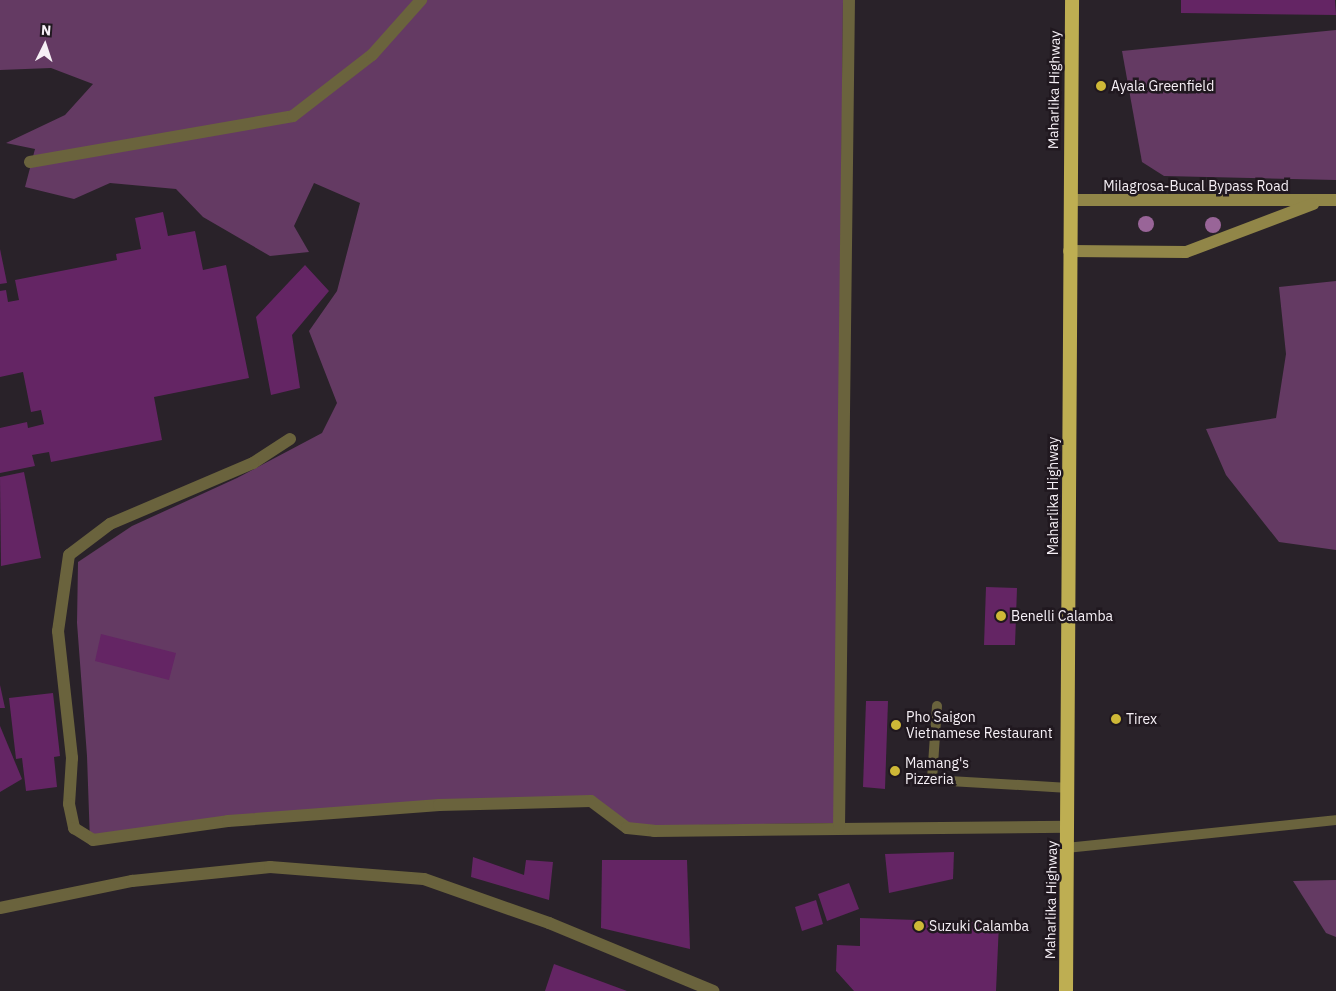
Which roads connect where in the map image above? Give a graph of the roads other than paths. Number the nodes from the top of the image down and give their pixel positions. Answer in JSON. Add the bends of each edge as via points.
{"nodes":[{"id":1,"x":420,"y":0,"type":"edge"},
{"id":2,"x":849,"y":0,"type":"edge"},
{"id":3,"x":1072,"y":0,"type":"edge"},
{"id":4,"x":30,"y":162,"type":"dead end"},
{"id":5,"x":1070,"y":200,"type":"junction"},
{"id":6,"x":1323,"y":200,"type":"junction"},
{"id":7,"x":1336,"y":200,"type":"edge"},
{"id":8,"x":1069,"y":251,"type":"junction"},
{"id":9,"x":290,"y":439,"type":"dead end"},
{"id":10,"x":937,"y":706,"type":"dead end"},
{"id":11,"x":1069,"y":788,"type":"junction"},
{"id":12,"x":1336,"y":820,"type":"edge"},
{"id":13,"x":1068,"y":827,"type":"junction"},
{"id":14,"x":839,"y":828,"type":"junction"},
{"id":15,"x":1066,"y":848,"type":"junction"},
{"id":16,"x":0,"y":908,"type":"edge"},
{"id":17,"x":713,"y":991,"type":"edge"},
{"id":18,"x":1066,"y":991,"type":"edge"}],
"edges":[{"from":1,"to":4,"type":"street","via":[[372,55],[293,116]]},
{"from":2,"to":14,"type":"street"},
{"from":3,"to":5,"type":"highway","name":"Maharlika Highway"},
{"from":5,"to":6,"type":"main road","name":"Milagrosa-Bucal Bypass Road"},
{"from":5,"to":8,"type":"highway","name":"Maharlika Highway"},
{"from":6,"to":7,"type":"main road","name":"Milagrosa-Bucal Bypass Road"},
{"from":6,"to":8,"type":"main road","name":"Milagrosa-Bucal Bypass Road","via":[[1186,252]]},
{"from":8,"to":11,"type":"highway","name":"Maharlika Highway"},
{"from":9,"to":14,"type":"street","via":[[253,463],[110,524],[69,556],[58,632],[72,758],[69,804],[74,828],[93,840],[266,818],[439,805],[591,801],[627,828],[654,831]]},
{"from":10,"to":11,"type":"lane","via":[[932,780]]},
{"from":11,"to":13,"type":"highway","name":"Maharlika Highway"},
{"from":12,"to":15,"type":"lane"},
{"from":13,"to":14,"type":"street"},
{"from":13,"to":15,"type":"highway","name":"Maharlika Highway"},
{"from":15,"to":18,"type":"highway","name":"Maharlika Highway"},
{"from":16,"to":17,"type":"street","via":[[132,881],[270,867],[424,879],[549,923]]}]}
